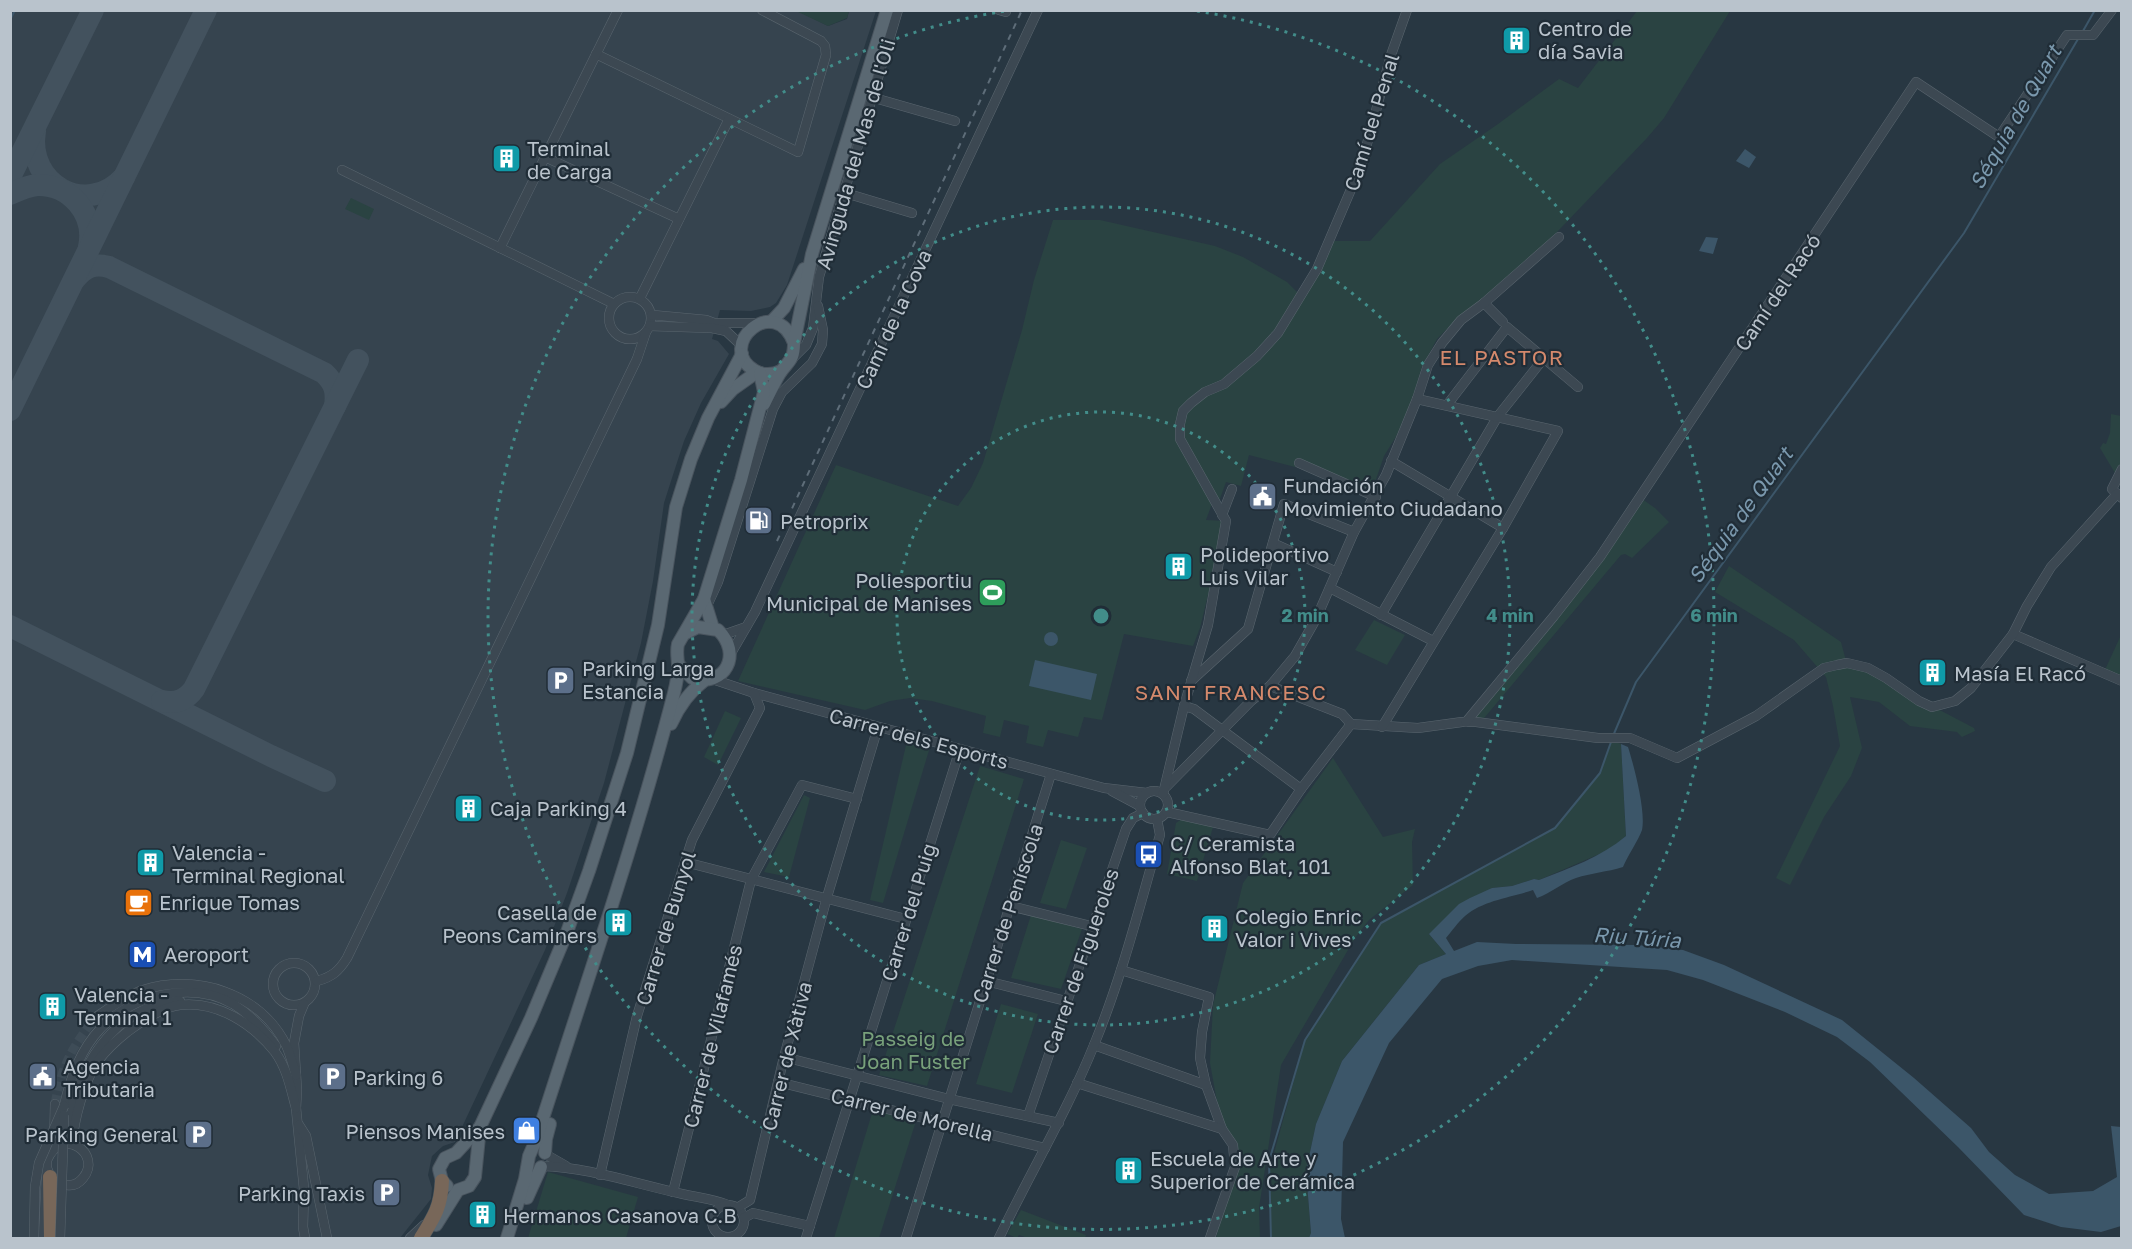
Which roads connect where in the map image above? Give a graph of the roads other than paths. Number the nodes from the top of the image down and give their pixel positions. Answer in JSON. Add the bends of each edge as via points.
{"nodes":[{"id":1,"x":618,"y":10,"type":"edge"},
{"id":2,"x":762,"y":10,"type":"edge"},
{"id":3,"x":887,"y":10,"type":"edge"},
{"id":4,"x":898,"y":10,"type":"edge"},
{"id":5,"x":1038,"y":10,"type":"edge"},
{"id":6,"x":1407,"y":10,"type":"edge"},
{"id":7,"x":2112,"y":10,"type":"edge"},
{"id":8,"x":596,"y":54,"type":"junction"},
{"id":9,"x":871,"y":98,"type":"junction"},
{"id":10,"x":729,"y":119,"type":"junction"},
{"id":11,"x":955,"y":121,"type":"dead end"},
{"id":12,"x":545,"y":157,"type":"junction"},
{"id":13,"x":342,"y":170,"type":"dead end"},
{"id":14,"x":842,"y":192,"type":"junction"},
{"id":15,"x":912,"y":213,"type":"dead end"},
{"id":16,"x":679,"y":219,"type":"junction"},
{"id":17,"x":1559,"y":237,"type":"dead end"},
{"id":18,"x":500,"y":248,"type":"junction"},
{"id":19,"x":812,"y":254,"type":"junction"},
{"id":20,"x":639,"y":298,"type":"junction"},
{"id":21,"x":817,"y":298,"type":"junction"},
{"id":22,"x":1484,"y":303,"type":"junction"},
{"id":23,"x":614,"y":304,"type":"junction"},
{"id":24,"x":652,"y":315,"type":"junction"},
{"id":25,"x":765,"y":322,"type":"junction"},
{"id":26,"x":1505,"y":324,"type":"junction"},
{"id":27,"x":648,"y":329,"type":"junction"},
{"id":28,"x":627,"y":339,"type":"junction"},
{"id":29,"x":794,"y":343,"type":"junction"},
{"id":30,"x":742,"y":350,"type":"junction"},
{"id":31,"x":1544,"y":358,"type":"junction"},
{"id":32,"x":637,"y":359,"type":"junction"},
{"id":33,"x":791,"y":360,"type":"junction"},
{"id":34,"x":781,"y":371,"type":"junction"},
{"id":35,"x":759,"y":373,"type":"junction"},
{"id":36,"x":1578,"y":387,"type":"dead end"},
{"id":37,"x":1417,"y":399,"type":"junction"},
{"id":38,"x":1447,"y":405,"type":"junction"},
{"id":39,"x":759,"y":413,"type":"junction"},
{"id":40,"x":1498,"y":416,"type":"junction"},
{"id":41,"x":708,"y":418,"type":"junction"},
{"id":42,"x":1391,"y":461,"type":"junction"},
{"id":43,"x":1299,"y":463,"type":"dead end"},
{"id":44,"x":2121,"y":469,"type":"edge"},
{"id":45,"x":1232,"y":489,"type":"dead end"},
{"id":46,"x":2119,"y":496,"type":"edge"},
{"id":47,"x":1376,"y":497,"type":"junction"},
{"id":48,"x":1450,"y":497,"type":"junction"},
{"id":49,"x":1224,"y":518,"type":"junction"},
{"id":50,"x":1503,"y":528,"type":"junction"},
{"id":51,"x":1354,"y":532,"type":"junction"},
{"id":52,"x":1273,"y":543,"type":"junction"},
{"id":53,"x":1337,"y":572,"type":"junction"},
{"id":54,"x":1330,"y":588,"type":"junction"},
{"id":55,"x":705,"y":604,"type":"junction"},
{"id":56,"x":1381,"y":615,"type":"junction"},
{"id":57,"x":746,"y":627,"type":"junction"},
{"id":58,"x":718,"y":631,"type":"junction"},
{"id":59,"x":685,"y":634,"type":"junction"},
{"id":60,"x":2013,"y":634,"type":"junction"},
{"id":61,"x":1433,"y":641,"type":"junction"},
{"id":62,"x":730,"y":655,"type":"junction"},
{"id":63,"x":678,"y":664,"type":"junction"},
{"id":64,"x":726,"y":668,"type":"junction"},
{"id":65,"x":709,"y":679,"type":"junction"},
{"id":66,"x":2121,"y":681,"type":"edge"},
{"id":67,"x":1190,"y":682,"type":"junction"},
{"id":68,"x":1270,"y":686,"type":"junction"},
{"id":69,"x":735,"y":687,"type":"junction"},
{"id":70,"x":754,"y":693,"type":"junction"},
{"id":71,"x":1184,"y":706,"type":"junction"},
{"id":72,"x":1466,"y":722,"type":"junction"},
{"id":73,"x":1351,"y":724,"type":"junction"},
{"id":74,"x":878,"y":727,"type":"junction"},
{"id":75,"x":1382,"y":727,"type":"junction"},
{"id":76,"x":1221,"y":731,"type":"junction"},
{"id":77,"x":960,"y":749,"type":"junction"},
{"id":78,"x":658,"y":752,"type":"junction"},
{"id":79,"x":1052,"y":774,"type":"junction"},
{"id":80,"x":1104,"y":788,"type":"junction"},
{"id":81,"x":1301,"y":789,"type":"junction"},
{"id":82,"x":1164,"y":791,"type":"junction"},
{"id":83,"x":1147,"y":793,"type":"junction"},
{"id":84,"x":857,"y":799,"type":"junction"},
{"id":85,"x":1142,"y":809,"type":"junction"},
{"id":86,"x":1167,"y":812,"type":"junction"},
{"id":87,"x":1157,"y":819,"type":"junction"},
{"id":88,"x":685,"y":862,"type":"junction"},
{"id":89,"x":750,"y":880,"type":"junction"},
{"id":90,"x":827,"y":897,"type":"junction"},
{"id":91,"x":1010,"y":906,"type":"junction"},
{"id":92,"x":906,"y":919,"type":"junction"},
{"id":93,"x":1091,"y":926,"type":"junction"},
{"id":94,"x":1121,"y":970,"type":"junction"},
{"id":95,"x":314,"y":977,"type":"junction"},
{"id":96,"x":986,"y":981,"type":"junction"},
{"id":97,"x":1065,"y":1001,"type":"junction"},
{"id":98,"x":304,"y":1004,"type":"junction"},
{"id":99,"x":96,"y":1017,"type":"tunnel mouth"},
{"id":100,"x":1094,"y":1045,"type":"junction"},
{"id":101,"x":784,"y":1057,"type":"junction"},
{"id":102,"x":291,"y":1075,"type":"junction"},
{"id":103,"x":858,"y":1076,"type":"junction"},
{"id":104,"x":778,"y":1082,"type":"junction"},
{"id":105,"x":1077,"y":1083,"type":"junction"},
{"id":106,"x":1206,"y":1085,"type":"junction"},
{"id":107,"x":850,"y":1099,"type":"junction"},
{"id":108,"x":949,"y":1099,"type":"junction"},
{"id":109,"x":59,"y":1105,"type":"junction"},
{"id":110,"x":1028,"y":1116,"type":"junction"},
{"id":111,"x":942,"y":1122,"type":"junction"},
{"id":112,"x":1059,"y":1123,"type":"junction"},
{"id":113,"x":298,"y":1124,"type":"junction"},
{"id":114,"x":480,"y":1127,"type":"junction"},
{"id":115,"x":1222,"y":1129,"type":"junction"},
{"id":116,"x":69,"y":1144,"type":"junction"},
{"id":117,"x":54,"y":1148,"type":"junction"},
{"id":118,"x":1045,"y":1148,"type":"junction"},
{"id":119,"x":456,"y":1153,"type":"junction"},
{"id":120,"x":538,"y":1154,"type":"junction"},
{"id":121,"x":475,"y":1166,"type":"junction"},
{"id":122,"x":541,"y":1167,"type":"junction"},
{"id":123,"x":568,"y":1167,"type":"junction"},
{"id":124,"x":48,"y":1173,"type":"junction"},
{"id":125,"x":600,"y":1175,"type":"junction"},
{"id":126,"x":442,"y":1181,"type":"junction"},
{"id":127,"x":458,"y":1190,"type":"junction"},
{"id":128,"x":673,"y":1192,"type":"junction"},
{"id":129,"x":692,"y":1197,"type":"junction"},
{"id":130,"x":733,"y":1206,"type":"junction"},
{"id":131,"x":437,"y":1213,"type":"junction"},
{"id":132,"x":713,"y":1214,"type":"junction"},
{"id":133,"x":744,"y":1218,"type":"junction"},
{"id":134,"x":810,"y":1226,"type":"junction"},
{"id":135,"x":741,"y":1234,"type":"edge"},
{"id":136,"x":728,"y":1238,"type":"edge"},
{"id":137,"x":34,"y":1239,"type":"edge"},
{"id":138,"x":43,"y":1239,"type":"edge"},
{"id":139,"x":51,"y":1239,"type":"edge"},
{"id":140,"x":60,"y":1239,"type":"edge"},
{"id":141,"x":305,"y":1239,"type":"edge"},
{"id":142,"x":327,"y":1239,"type":"edge"},
{"id":143,"x":410,"y":1239,"type":"edge"},
{"id":144,"x":421,"y":1239,"type":"edge"},
{"id":145,"x":428,"y":1239,"type":"edge"},
{"id":146,"x":507,"y":1239,"type":"edge"},
{"id":147,"x":513,"y":1239,"type":"edge"},
{"id":148,"x":806,"y":1239,"type":"edge"},
{"id":149,"x":906,"y":1239,"type":"edge"},
{"id":150,"x":999,"y":1239,"type":"edge"},
{"id":151,"x":1210,"y":1239,"type":"edge"}],
"edges":[{"from":1,"to":8,"type":"street"},
{"from":2,"to":10,"type":"street","via":[[825,46],[826,55],[798,152]]},
{"from":3,"to":19,"type":"main road"},
{"from":4,"to":9,"type":"street","name":"Avinguda del Mas de l'Oli"},
{"from":5,"to":57,"type":"street","name":"Camí de la Cova"},
{"from":6,"to":49,"type":"street","name":"Camí del Penal","via":[[1361,166],[1317,269],[1278,333],[1257,356],[1183,411],[1180,439]]},
{"from":7,"to":72,"type":"street","name":"Camí del Racó","via":[[2093,35],[2067,35],[1999,137],[1916,82],[1600,557]]},
{"from":8,"to":10,"type":"street"},
{"from":8,"to":12,"type":"street"},
{"from":9,"to":11,"type":"street"},
{"from":9,"to":14,"type":"street","name":"Avinguda del Mas de l'Oli"},
{"from":10,"to":16,"type":"street"},
{"from":12,"to":16,"type":"street"},
{"from":12,"to":18,"type":"street"},
{"from":13,"to":18,"type":"street"},
{"from":14,"to":15,"type":"street"},
{"from":14,"to":21,"type":"street","name":"Avinguda del Mas de l'Oli"},
{"from":16,"to":20,"type":"street"},
{"from":17,"to":22,"type":"street"},
{"from":18,"to":23,"type":"street"},
{"from":19,"to":25,"type":"main road","via":[[784,308]]},
{"from":19,"to":29,"type":"main road"},
{"from":20,"to":23,"type":"street","via":[[626,297]]},
{"from":20,"to":24,"type":"street"},
{"from":21,"to":33,"type":"street","name":"Avinguda del Mas de l'Oli","via":[[810,336]]},
{"from":21,"to":55,"type":"street","name":"Avinguda del Mas de l'Oli","via":[[822,344],[812,363],[782,392],[773,409],[718,582]]},
{"from":22,"to":26,"type":"street"},
{"from":22,"to":37,"type":"street","via":[[1461,320],[1442,343],[1428,365]]},
{"from":23,"to":28,"type":"street","via":[[609,318],[611,326]]},
{"from":24,"to":25,"type":"street","via":[[714,323]]},
{"from":24,"to":27,"type":"street"},
{"from":25,"to":29,"type":"main road","via":[[786,329]]},
{"from":25,"to":30,"type":"main road","via":[[747,332]]},
{"from":26,"to":31,"type":"street"},
{"from":26,"to":38,"type":"street"},
{"from":27,"to":28,"type":"street","via":[[634,339]]},
{"from":27,"to":30,"type":"street","via":[[726,331]]},
{"from":27,"to":32,"type":"street"},
{"from":28,"to":32,"type":"street"},
{"from":29,"to":33,"type":"main road"},
{"from":30,"to":35,"type":"main road","via":[[750,368]]},
{"from":30,"to":41,"type":"main road"},
{"from":31,"to":36,"type":"street"},
{"from":31,"to":40,"type":"street"},
{"from":32,"to":95,"type":"street","via":[[347,958],[339,970]]},
{"from":33,"to":34,"type":"main road"},
{"from":34,"to":35,"type":"main road"},
{"from":34,"to":39,"type":"main road"},
{"from":35,"to":39,"type":"main road","via":[[764,392]]},
{"from":35,"to":41,"type":"main road","via":[[733,388]]},
{"from":37,"to":38,"type":"street"},
{"from":37,"to":42,"type":"street"},
{"from":38,"to":40,"type":"street"},
{"from":39,"to":55,"type":"main road"},
{"from":40,"to":48,"type":"street"},
{"from":40,"to":50,"type":"street","via":[[1558,431]]},
{"from":41,"to":114,"type":"main road","via":[[676,507],[658,625],[627,753],[590,871],[536,1008]]},
{"from":42,"to":47,"type":"street"},
{"from":42,"to":48,"type":"street"},
{"from":43,"to":47,"type":"street"},
{"from":44,"to":46,"type":"street","via":[[2112,489]]},
{"from":45,"to":49,"type":"street"},
{"from":46,"to":60,"type":"street","via":[[2052,567]]},
{"from":47,"to":51,"type":"street"},
{"from":48,"to":50,"type":"street"},
{"from":48,"to":56,"type":"street"},
{"from":49,"to":67,"type":"street","via":[[1208,625]]},
{"from":50,"to":61,"type":"street"},
{"from":51,"to":52,"type":"street","via":[[1284,504]]},
{"from":51,"to":53,"type":"street"},
{"from":52,"to":53,"type":"street"},
{"from":52,"to":67,"type":"street","via":[[1248,629]]},
{"from":53,"to":54,"type":"street"},
{"from":54,"to":56,"type":"street"},
{"from":54,"to":68,"type":"street","via":[[1295,656]]},
{"from":55,"to":58,"type":"main road"},
{"from":55,"to":59,"type":"main road"},
{"from":56,"to":61,"type":"street"},
{"from":57,"to":58,"type":"street"},
{"from":57,"to":62,"type":"street","name":"Camí de la Cova"},
{"from":58,"to":59,"type":"main road","via":[[698,627]]},
{"from":58,"to":62,"type":"main road","via":[[729,644]]},
{"from":59,"to":63,"type":"main road","via":[[676,651]]},
{"from":60,"to":66,"type":"street"},
{"from":60,"to":72,"type":"street","via":[[1971,688],[1955,701],[1932,707],[1877,673],[1847,663],[1824,668],[1756,716],[1677,758],[1630,738],[1598,738]]},
{"from":61,"to":75,"type":"street"},
{"from":62,"to":64,"type":"main road"},
{"from":63,"to":65,"type":"main road","via":[[692,678]]},
{"from":63,"to":78,"type":"main road"},
{"from":64,"to":65,"type":"main road"},
{"from":64,"to":69,"type":"street"},
{"from":65,"to":69,"type":"street","name":"Carrer dels Esports"},
{"from":65,"to":78,"type":"main road","via":[[684,699]]},
{"from":67,"to":71,"type":"street"},
{"from":68,"to":73,"type":"street","via":[[1342,714]]},
{"from":68,"to":76,"type":"street"},
{"from":69,"to":70,"type":"street","name":"Carrer dels Esports"},
{"from":70,"to":74,"type":"street","name":"Carrer dels Esports"},
{"from":70,"to":88,"type":"street","name":"Carrer de Bunyol","via":[[760,708],[692,840]]},
{"from":71,"to":76,"type":"street","via":[[1194,709]]},
{"from":71,"to":82,"type":"street"},
{"from":72,"to":75,"type":"street","via":[[1418,728]]},
{"from":73,"to":75,"type":"street"},
{"from":73,"to":81,"type":"street"},
{"from":74,"to":77,"type":"street","name":"Carrer dels Esports"},
{"from":74,"to":84,"type":"street","name":"Carrer de Xàtiva"},
{"from":76,"to":81,"type":"street"},
{"from":76,"to":82,"type":"street"},
{"from":77,"to":79,"type":"street","name":"Carrer dels Esports"},
{"from":77,"to":92,"type":"street","name":"Carrer del Puig"},
{"from":78,"to":120,"type":"main road","via":[[589,977],[546,1139]]},
{"from":79,"to":80,"type":"street","name":"Carrer dels Esports"},
{"from":79,"to":91,"type":"street","name":"Carrer de Peníscola"},
{"from":80,"to":83,"type":"street","name":"Carrer dels Esports"},
{"from":80,"to":85,"type":"street","name":"Carrer dels Esports"},
{"from":81,"to":86,"type":"street","via":[[1269,835]]},
{"from":82,"to":83,"type":"street"},
{"from":82,"to":86,"type":"street"},
{"from":83,"to":85,"type":"street"},
{"from":84,"to":89,"type":"street","name":"Carrer de Vilafamés","via":[[802,785]]},
{"from":84,"to":90,"type":"street","name":"Carrer de Xàtiva"},
{"from":85,"to":87,"type":"street","via":[[1147,817]]},
{"from":85,"to":93,"type":"street","name":"Carrer de Figueroles","via":[[1126,829]]},
{"from":86,"to":87,"type":"street"},
{"from":87,"to":94,"type":"street","via":[[1160,835]]},
{"from":88,"to":89,"type":"street"},
{"from":88,"to":125,"type":"street","name":"Carrer de Bunyol","via":[[637,1016]]},
{"from":89,"to":90,"type":"street"},
{"from":89,"to":128,"type":"street","name":"Carrer de Vilafamés"},
{"from":90,"to":92,"type":"street"},
{"from":90,"to":101,"type":"street","name":"Carrer de Xàtiva"},
{"from":91,"to":93,"type":"street"},
{"from":91,"to":96,"type":"street","name":"Carrer de Peníscola"},
{"from":92,"to":103,"type":"street","name":"Carrer del Puig"},
{"from":93,"to":97,"type":"street","name":"Carrer de Figueroles"},
{"from":94,"to":100,"type":"street"},
{"from":94,"to":106,"type":"street","via":[[1209,997],[1200,1058]]},
{"from":95,"to":98,"type":"street","via":[[314,993]]},
{"from":95,"to":98,"type":"street","via":[[298,964],[289,963],[273,976],[272,987],[283,1003]]},
{"from":96,"to":97,"type":"street"},
{"from":96,"to":108,"type":"street","name":"Carrer de Peníscola"},
{"from":97,"to":110,"type":"street","name":"Carrer de Figueroles"},
{"from":98,"to":102,"type":"street","via":[[294,1034]]},
{"from":99,"to":102,"type":"street","via":[[145,990],[178,983],[220,989],[267,1019],[286,1045]]},
{"from":100,"to":105,"type":"street"},
{"from":100,"to":106,"type":"street"},
{"from":101,"to":103,"type":"street","name":"Carrer de Morella"},
{"from":101,"to":104,"type":"street","name":"Carrer de Xàtiva"},
{"from":102,"to":109,"type":"street","via":[[283,1056],[261,1026],[244,1011],[198,993],[158,996],[133,1005],[101,1027],[77,1063]]},
{"from":102,"to":113,"type":"street"},
{"from":102,"to":116,"type":"street","via":[[254,1029],[233,1015],[179,1005],[154,1014],[114,1042],[97,1062]]},
{"from":103,"to":107,"type":"street","name":"Carrer del Puig"},
{"from":103,"to":108,"type":"street","name":"Carrer de Morella"},
{"from":104,"to":107,"type":"street","name":"Carrer de Morella"},
{"from":104,"to":130,"type":"street","name":"Carrer de Xàtiva","via":[[750,1200]]},
{"from":105,"to":112,"type":"street"},
{"from":105,"to":115,"type":"street"},
{"from":106,"to":115,"type":"street"},
{"from":107,"to":111,"type":"street","name":"Carrer de Morella"},
{"from":107,"to":134,"type":"street","name":"Carrer del Puig"},
{"from":108,"to":110,"type":"street","name":"Carrer de Morella"},
{"from":108,"to":111,"type":"street","name":"Carrer de Peníscola"},
{"from":109,"to":117,"type":"street"},
{"from":109,"to":137,"type":"street","bridge":true,"via":[[39,1163]]},
{"from":109,"to":140,"type":"street","bridge":true},
{"from":110,"to":112,"type":"street","name":"Carrer de Morella"},
{"from":111,"to":118,"type":"street","name":"Carrer de Morella"},
{"from":111,"to":149,"type":"street","name":"Carrer de Peníscola"},
{"from":112,"to":118,"type":"street"},
{"from":113,"to":141,"type":"street"},
{"from":113,"to":142,"type":"street","via":[[306,1136]]},
{"from":114,"to":119,"type":"main road"},
{"from":114,"to":121,"type":"main road"},
{"from":115,"to":151,"type":"street","via":[[1233,1144],[1235,1167]]},
{"from":116,"to":117,"type":"street"},
{"from":116,"to":124,"type":"street","via":[[81,1148],[87,1156],[87,1174],[69,1186],[58,1184]]},
{"from":117,"to":124,"type":"street","via":[[47,1160]]},
{"from":118,"to":150,"type":"street"},
{"from":119,"to":121,"type":"main road","via":[[468,1156]]},
{"from":119,"to":126,"type":"main road","via":[[445,1158],[439,1169]]},
{"from":120,"to":122,"type":"main road","via":[[532,1165]]},
{"from":120,"to":123,"type":"street"},
{"from":120,"to":146,"type":"main road","via":[[525,1179]]},
{"from":121,"to":127,"type":"main road","via":[[475,1177],[469,1186]]},
{"from":122,"to":123,"type":"street"},
{"from":122,"to":147,"type":"main road"},
{"from":123,"to":125,"type":"street"},
{"from":124,"to":138,"type":"street"},
{"from":124,"to":139,"type":"highway"},
{"from":125,"to":128,"type":"street"},
{"from":126,"to":127,"type":"main road"},
{"from":126,"to":131,"type":"highway"},
{"from":127,"to":145,"type":"main road"},
{"from":128,"to":129,"type":"street"},
{"from":129,"to":130,"type":"street"},
{"from":129,"to":132,"type":"street"},
{"from":130,"to":132,"type":"street","via":[[719,1207]]},
{"from":130,"to":133,"type":"street"},
{"from":131,"to":143,"type":"street"},
{"from":131,"to":144,"type":"highway"},
{"from":132,"to":136,"type":"street","via":[[712,1225],[717,1234]]},
{"from":133,"to":134,"type":"street","via":[[753,1213]]},
{"from":133,"to":135,"type":"street"},
{"from":134,"to":148,"type":"street","name":"Carrer del Puig"},
{"from":135,"to":136,"type":"street"}]}
